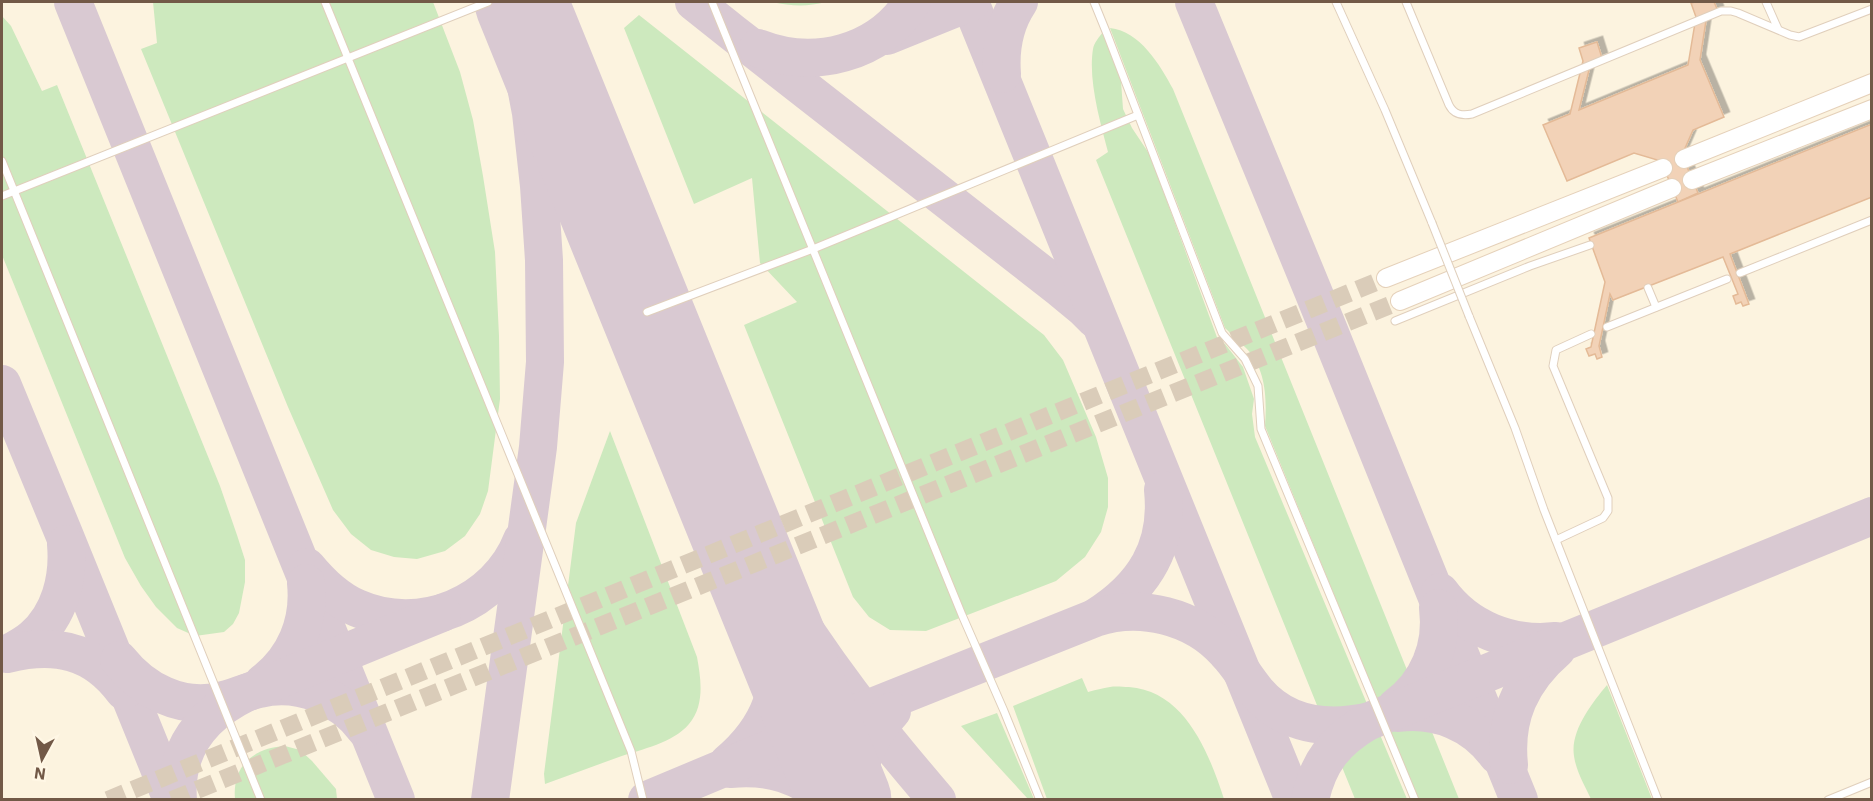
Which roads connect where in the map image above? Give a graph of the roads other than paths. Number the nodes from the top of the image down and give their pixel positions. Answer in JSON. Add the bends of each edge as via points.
{"nodes":[{"id":1,"x":325,"y":2,"type":"edge"},
{"id":2,"x":488,"y":2,"type":"edge"},
{"id":3,"x":712,"y":2,"type":"edge"},
{"id":4,"x":1094,"y":2,"type":"edge"},
{"id":5,"x":1336,"y":2,"type":"edge"},
{"id":6,"x":1406,"y":2,"type":"edge"},
{"id":7,"x":1766,"y":2,"type":"edge"},
{"id":8,"x":1872,"y":9,"type":"edge"},
{"id":9,"x":1778,"y":29,"type":"junction"},
{"id":10,"x":348,"y":58,"type":"junction"},
{"id":11,"x":1872,"y":83,"type":"edge"},
{"id":12,"x":1872,"y":109,"type":"edge"},
{"id":13,"x":1138,"y":114,"type":"junction"},
{"id":14,"x":1684,"y":159,"type":"dead end"},
{"id":15,"x":2,"y":161,"type":"edge"},
{"id":16,"x":1663,"y":168,"type":"dead end"},
{"id":17,"x":1692,"y":180,"type":"dead end"},
{"id":18,"x":1672,"y":188,"type":"dead end"},
{"id":19,"x":14,"y":191,"type":"junction"},
{"id":20,"x":2,"y":196,"type":"edge"},
{"id":21,"x":1872,"y":220,"type":"edge"},
{"id":22,"x":1590,"y":245,"type":"dead end"},
{"id":23,"x":813,"y":249,"type":"junction"},
{"id":24,"x":1740,"y":273,"type":"dead end"},
{"id":25,"x":1386,"y":278,"type":"tunnel mouth"},
{"id":26,"x":1727,"y":279,"type":"dead end"},
{"id":27,"x":1648,"y":288,"type":"dead end"},
{"id":28,"x":1400,"y":301,"type":"tunnel mouth"},
{"id":29,"x":1656,"y":308,"type":"junction"},
{"id":30,"x":647,"y":312,"type":"dead end"},
{"id":31,"x":1395,"y":321,"type":"dead end"},
{"id":32,"x":1607,"y":327,"type":"dead end"},
{"id":33,"x":1591,"y":334,"type":"dead end"},
{"id":34,"x":1556,"y":540,"type":"junction"},
{"id":35,"x":1872,"y":782,"type":"edge"},
{"id":36,"x":261,"y":800,"type":"edge"},
{"id":37,"x":644,"y":800,"type":"edge"},
{"id":38,"x":1040,"y":800,"type":"edge"},
{"id":39,"x":1415,"y":800,"type":"edge"},
{"id":40,"x":1658,"y":800,"type":"edge"},
{"id":41,"x":1828,"y":800,"type":"edge"}],
"edges":[{"from":1,"to":10,"type":"lane"},
{"from":2,"to":10,"type":"lane"},
{"from":3,"to":23,"type":"lane"},
{"from":4,"to":13,"type":"lane"},
{"from":5,"to":34,"type":"lane","bridge":true,"via":[[1432,223]]},
{"from":6,"to":9,"type":"lane","via":[[1452,111],[1464,116],[1721,11],[1738,13]]},
{"from":7,"to":9,"type":"lane"},
{"from":8,"to":9,"type":"lane","via":[[1799,37]]},
{"from":10,"to":19,"type":"lane"},
{"from":10,"to":37,"type":"lane","via":[[631,750]]},
{"from":11,"to":14,"type":"street"},
{"from":12,"to":17,"type":"street"},
{"from":13,"to":23,"type":"lane"},
{"from":13,"to":39,"type":"lane","via":[[1222,333],[1245,358],[1258,386],[1261,429]]},
{"from":15,"to":19,"type":"lane"},
{"from":16,"to":25,"type":"street"},
{"from":18,"to":28,"type":"street"},
{"from":19,"to":20,"type":"lane"},
{"from":19,"to":36,"type":"lane"},
{"from":21,"to":24,"type":"lane"},
{"from":22,"to":31,"type":"lane"},
{"from":23,"to":30,"type":"lane"},
{"from":23,"to":38,"type":"lane"},
{"from":26,"to":29,"type":"lane"},
{"from":27,"to":29,"type":"lane"},
{"from":29,"to":32,"type":"lane"},
{"from":33,"to":34,"type":"lane","via":[[1556,350],[1553,366],[1608,498],[1608,512]]},
{"from":34,"to":40,"type":"lane"},
{"from":35,"to":41,"type":"lane"}]}
